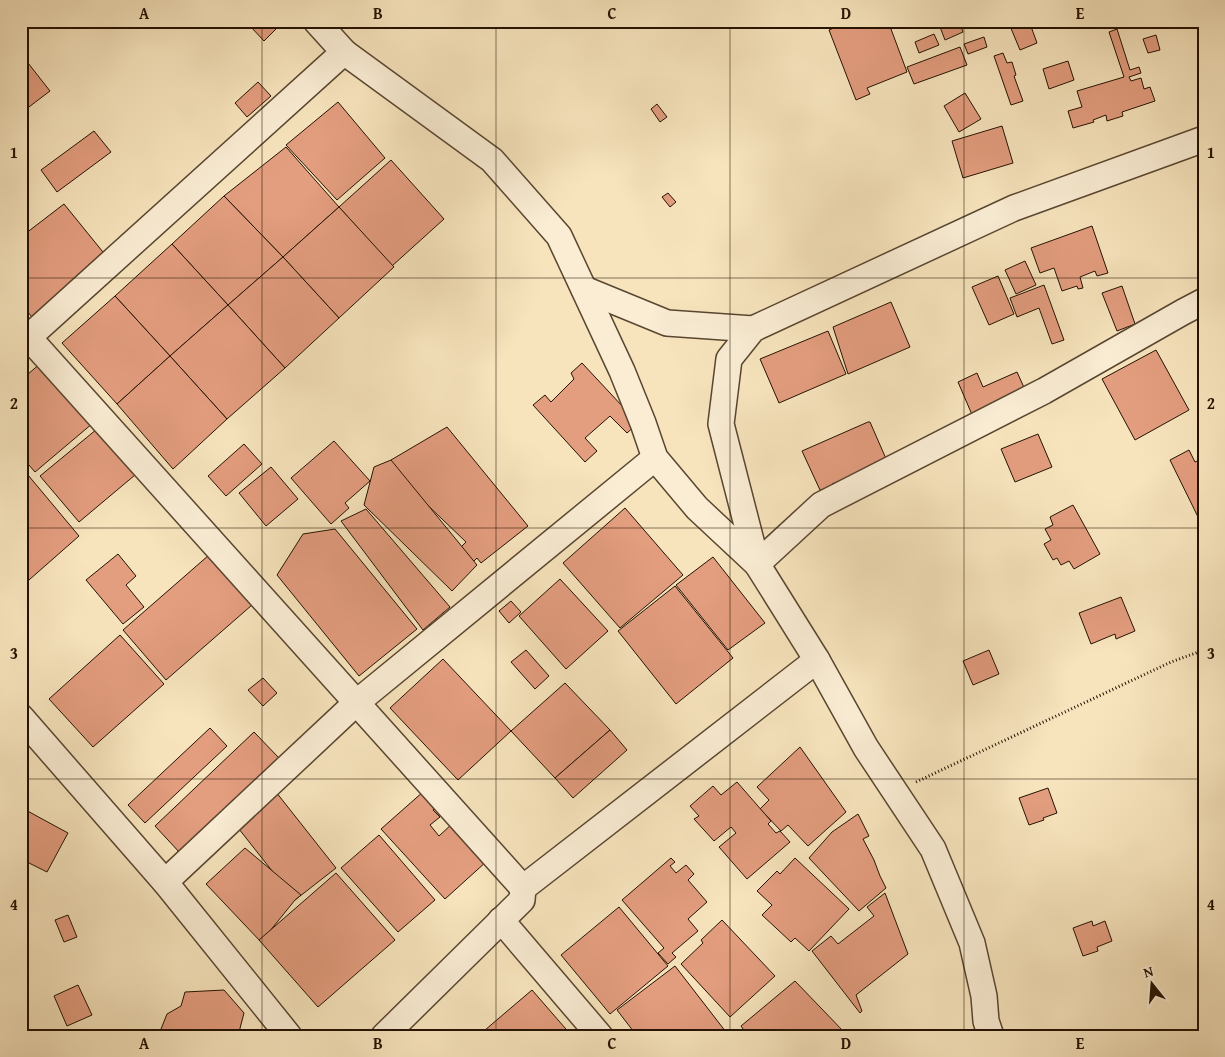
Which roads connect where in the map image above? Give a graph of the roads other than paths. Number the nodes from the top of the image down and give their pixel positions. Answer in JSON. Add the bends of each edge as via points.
{"nodes":[{"id":1,"x":316,"y":21,"type":"edge"},
{"id":2,"x":344,"y":52,"type":"junction"},
{"id":3,"x":1204,"y":139,"type":"edge"},
{"id":4,"x":584,"y":290,"type":"junction"},
{"id":5,"x":1204,"y":301,"type":"edge"},
{"id":6,"x":753,"y":329,"type":"junction"},
{"id":7,"x":24,"y":337,"type":"edge"},
{"id":8,"x":655,"y":458,"type":"junction"},
{"id":9,"x":757,"y":564,"type":"junction"},
{"id":10,"x":817,"y":660,"type":"junction"},
{"id":11,"x":356,"y":703,"type":"junction"},
{"id":12,"x":21,"y":717,"type":"edge"},
{"id":13,"x":166,"y":882,"type":"junction"},
{"id":14,"x":523,"y":888,"type":"junction"},
{"id":15,"x":501,"y":920,"type":"junction"},
{"id":16,"x":986,"y":1031,"type":"edge"},
{"id":17,"x":289,"y":1036,"type":"edge"},
{"id":18,"x":384,"y":1036,"type":"edge"},
{"id":19,"x":600,"y":1036,"type":"edge"}],
"edges":[{"from":1,"to":2,"type":"street"},
{"from":2,"to":4,"type":"street","via":[[492,160],[559,236]]},
{"from":2,"to":7,"type":"street"},
{"from":3,"to":6,"type":"street","via":[[1014,208]]},
{"from":4,"to":6,"type":"street","via":[[668,323]]},
{"from":4,"to":8,"type":"street","via":[[622,371]]},
{"from":5,"to":9,"type":"street","via":[[1044,392],[821,505]]},
{"from":6,"to":9,"type":"street","via":[[729,359],[722,424]]},
{"from":7,"to":11,"type":"street"},
{"from":8,"to":9,"type":"street","via":[[696,508]]},
{"from":8,"to":11,"type":"street"},
{"from":9,"to":10,"type":"street"},
{"from":10,"to":14,"type":"street"},
{"from":10,"to":16,"type":"street","via":[[866,748],[933,850],[972,943],[984,996]]},
{"from":11,"to":13,"type":"street"},
{"from":11,"to":14,"type":"street"},
{"from":12,"to":13,"type":"street"},
{"from":13,"to":17,"type":"street"},
{"from":14,"to":15,"type":"street","via":[[522,900]]},
{"from":15,"to":18,"type":"street"},
{"from":15,"to":19,"type":"street"}]}
